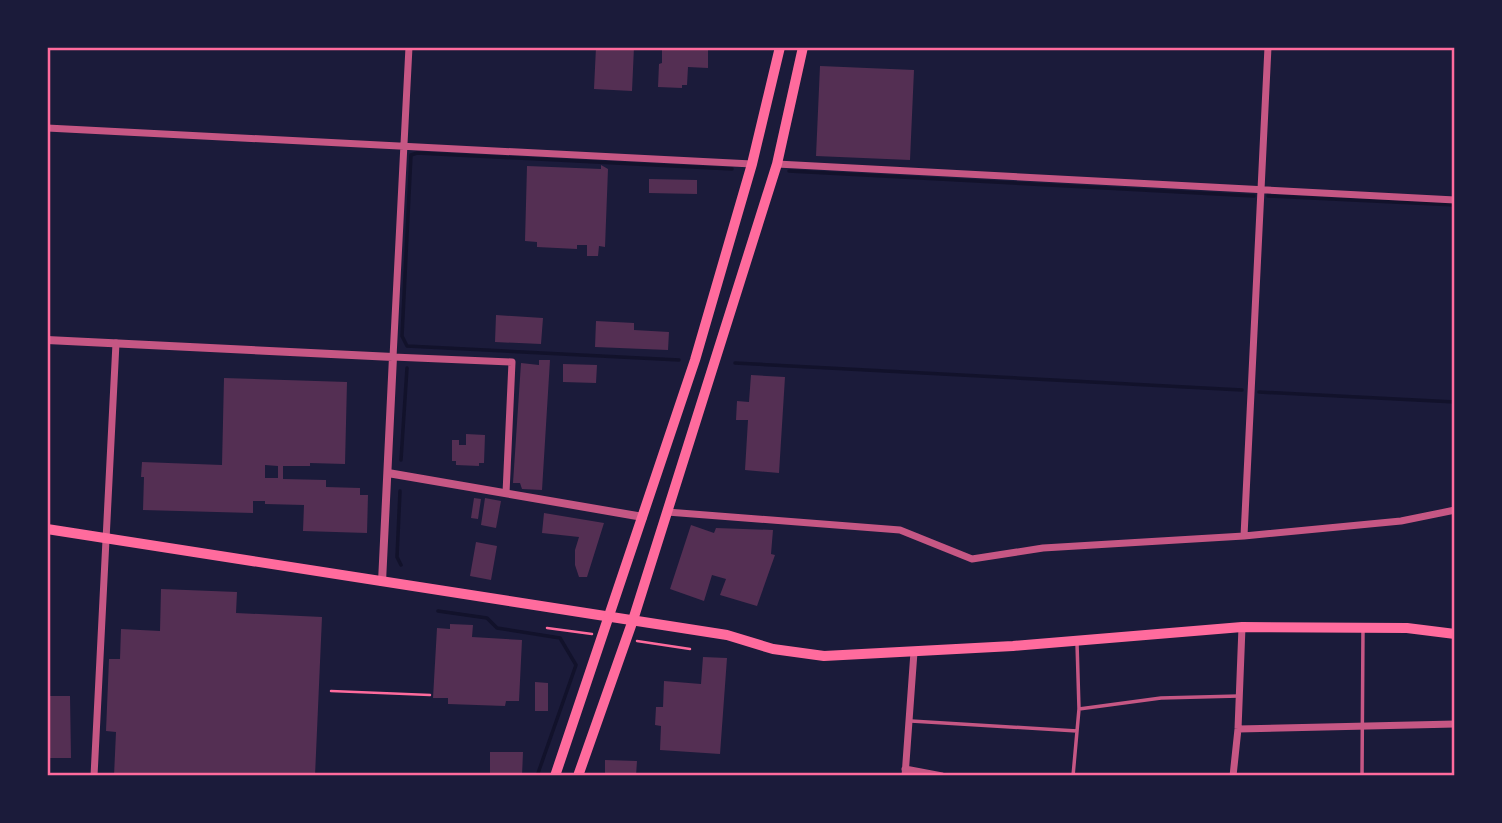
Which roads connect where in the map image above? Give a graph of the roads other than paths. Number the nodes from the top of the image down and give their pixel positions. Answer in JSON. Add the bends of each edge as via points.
{"nodes":[{"id":1,"x":409,"y":47,"type":"edge"},
{"id":2,"x":780,"y":47,"type":"edge"},
{"id":3,"x":803,"y":47,"type":"edge"},
{"id":4,"x":1268,"y":47,"type":"edge"},
{"id":5,"x":47,"y":128,"type":"edge"},
{"id":6,"x":404,"y":147,"type":"junction"},
{"id":7,"x":752,"y":164,"type":"junction"},
{"id":8,"x":777,"y":164,"type":"junction"},
{"id":9,"x":1260,"y":190,"type":"junction"},
{"id":10,"x":1455,"y":200,"type":"edge"},
{"id":11,"x":47,"y":340,"type":"edge"},
{"id":12,"x":116,"y":343,"type":"junction"},
{"id":13,"x":393,"y":357,"type":"junction"},
{"id":14,"x":388,"y":473,"type":"junction"},
{"id":15,"x":506,"y":493,"type":"junction"},
{"id":16,"x":1455,"y":510,"type":"edge"},
{"id":17,"x":667,"y":512,"type":"junction"},
{"id":18,"x":643,"y":517,"type":"junction"},
{"id":19,"x":47,"y":529,"type":"edge"},
{"id":20,"x":1244,"y":536,"type":"junction"},
{"id":21,"x":107,"y":538,"type":"junction"},
{"id":22,"x":382,"y":582,"type":"junction"},
{"id":23,"x":609,"y":618,"type":"junction"},
{"id":24,"x":633,"y":620,"type":"junction"},
{"id":25,"x":1242,"y":627,"type":"junction"},
{"id":26,"x":1363,"y":627,"type":"junction"},
{"id":27,"x":1455,"y":635,"type":"edge"},
{"id":28,"x":1077,"y":641,"type":"junction"},
{"id":29,"x":914,"y":652,"type":"junction"},
{"id":30,"x":1239,"y":696,"type":"junction"},
{"id":31,"x":1079,"y":709,"type":"junction"},
{"id":32,"x":909,"y":721,"type":"junction"},
{"id":33,"x":1455,"y":724,"type":"edge"},
{"id":34,"x":1363,"y":725,"type":"junction"},
{"id":35,"x":1238,"y":729,"type":"junction"},
{"id":36,"x":1077,"y":731,"type":"junction"},
{"id":37,"x":905,"y":772,"type":"edge"},
{"id":38,"x":94,"y":776,"type":"edge"},
{"id":39,"x":555,"y":776,"type":"edge"},
{"id":40,"x":578,"y":776,"type":"edge"},
{"id":41,"x":942,"y":776,"type":"edge"},
{"id":42,"x":1073,"y":776,"type":"edge"},
{"id":43,"x":1233,"y":776,"type":"edge"},
{"id":44,"x":1362,"y":776,"type":"edge"}],
"edges":[{"from":1,"to":6,"type":"street"},
{"from":2,"to":7,"type":"highway"},
{"from":3,"to":8,"type":"highway"},
{"from":4,"to":9,"type":"street"},
{"from":5,"to":6,"type":"street"},
{"from":6,"to":7,"type":"street"},
{"from":6,"to":13,"type":"street"},
{"from":7,"to":18,"type":"highway"},
{"from":8,"to":9,"type":"street"},
{"from":8,"to":17,"type":"highway"},
{"from":9,"to":10,"type":"street"},
{"from":9,"to":20,"type":"street"},
{"from":11,"to":12,"type":"street"},
{"from":12,"to":13,"type":"street"},
{"from":12,"to":21,"type":"street"},
{"from":13,"to":14,"type":"street"},
{"from":13,"to":15,"type":"street","via":[[512,362]]},
{"from":14,"to":15,"type":"street"},
{"from":14,"to":22,"type":"street"},
{"from":15,"to":18,"type":"street"},
{"from":16,"to":20,"type":"street","via":[[1401,521]]},
{"from":17,"to":20,"type":"street","via":[[900,530],[972,559],[1043,548]]},
{"from":17,"to":24,"type":"highway"},
{"from":18,"to":23,"type":"highway"},
{"from":19,"to":21,"type":"main road"},
{"from":21,"to":22,"type":"main road"},
{"from":21,"to":38,"type":"street"},
{"from":22,"to":23,"type":"main road"},
{"from":23,"to":24,"type":"main road"},
{"from":23,"to":39,"type":"highway"},
{"from":24,"to":29,"type":"main road","via":[[824,656]]},
{"from":24,"to":40,"type":"highway"},
{"from":25,"to":26,"type":"main road"},
{"from":25,"to":28,"type":"main road"},
{"from":25,"to":30,"type":"street"},
{"from":26,"to":27,"type":"main road"},
{"from":26,"to":34,"type":"lane"},
{"from":28,"to":29,"type":"main road"},
{"from":28,"to":31,"type":"lane"},
{"from":29,"to":32,"type":"street"},
{"from":30,"to":31,"type":"lane","via":[[1161,698]]},
{"from":30,"to":35,"type":"street"},
{"from":31,"to":36,"type":"lane"},
{"from":32,"to":36,"type":"lane"},
{"from":32,"to":37,"type":"street"},
{"from":33,"to":34,"type":"street"},
{"from":34,"to":35,"type":"street"},
{"from":34,"to":44,"type":"lane"},
{"from":35,"to":43,"type":"street"},
{"from":36,"to":42,"type":"lane"},
{"from":37,"to":41,"type":"street"}]}
